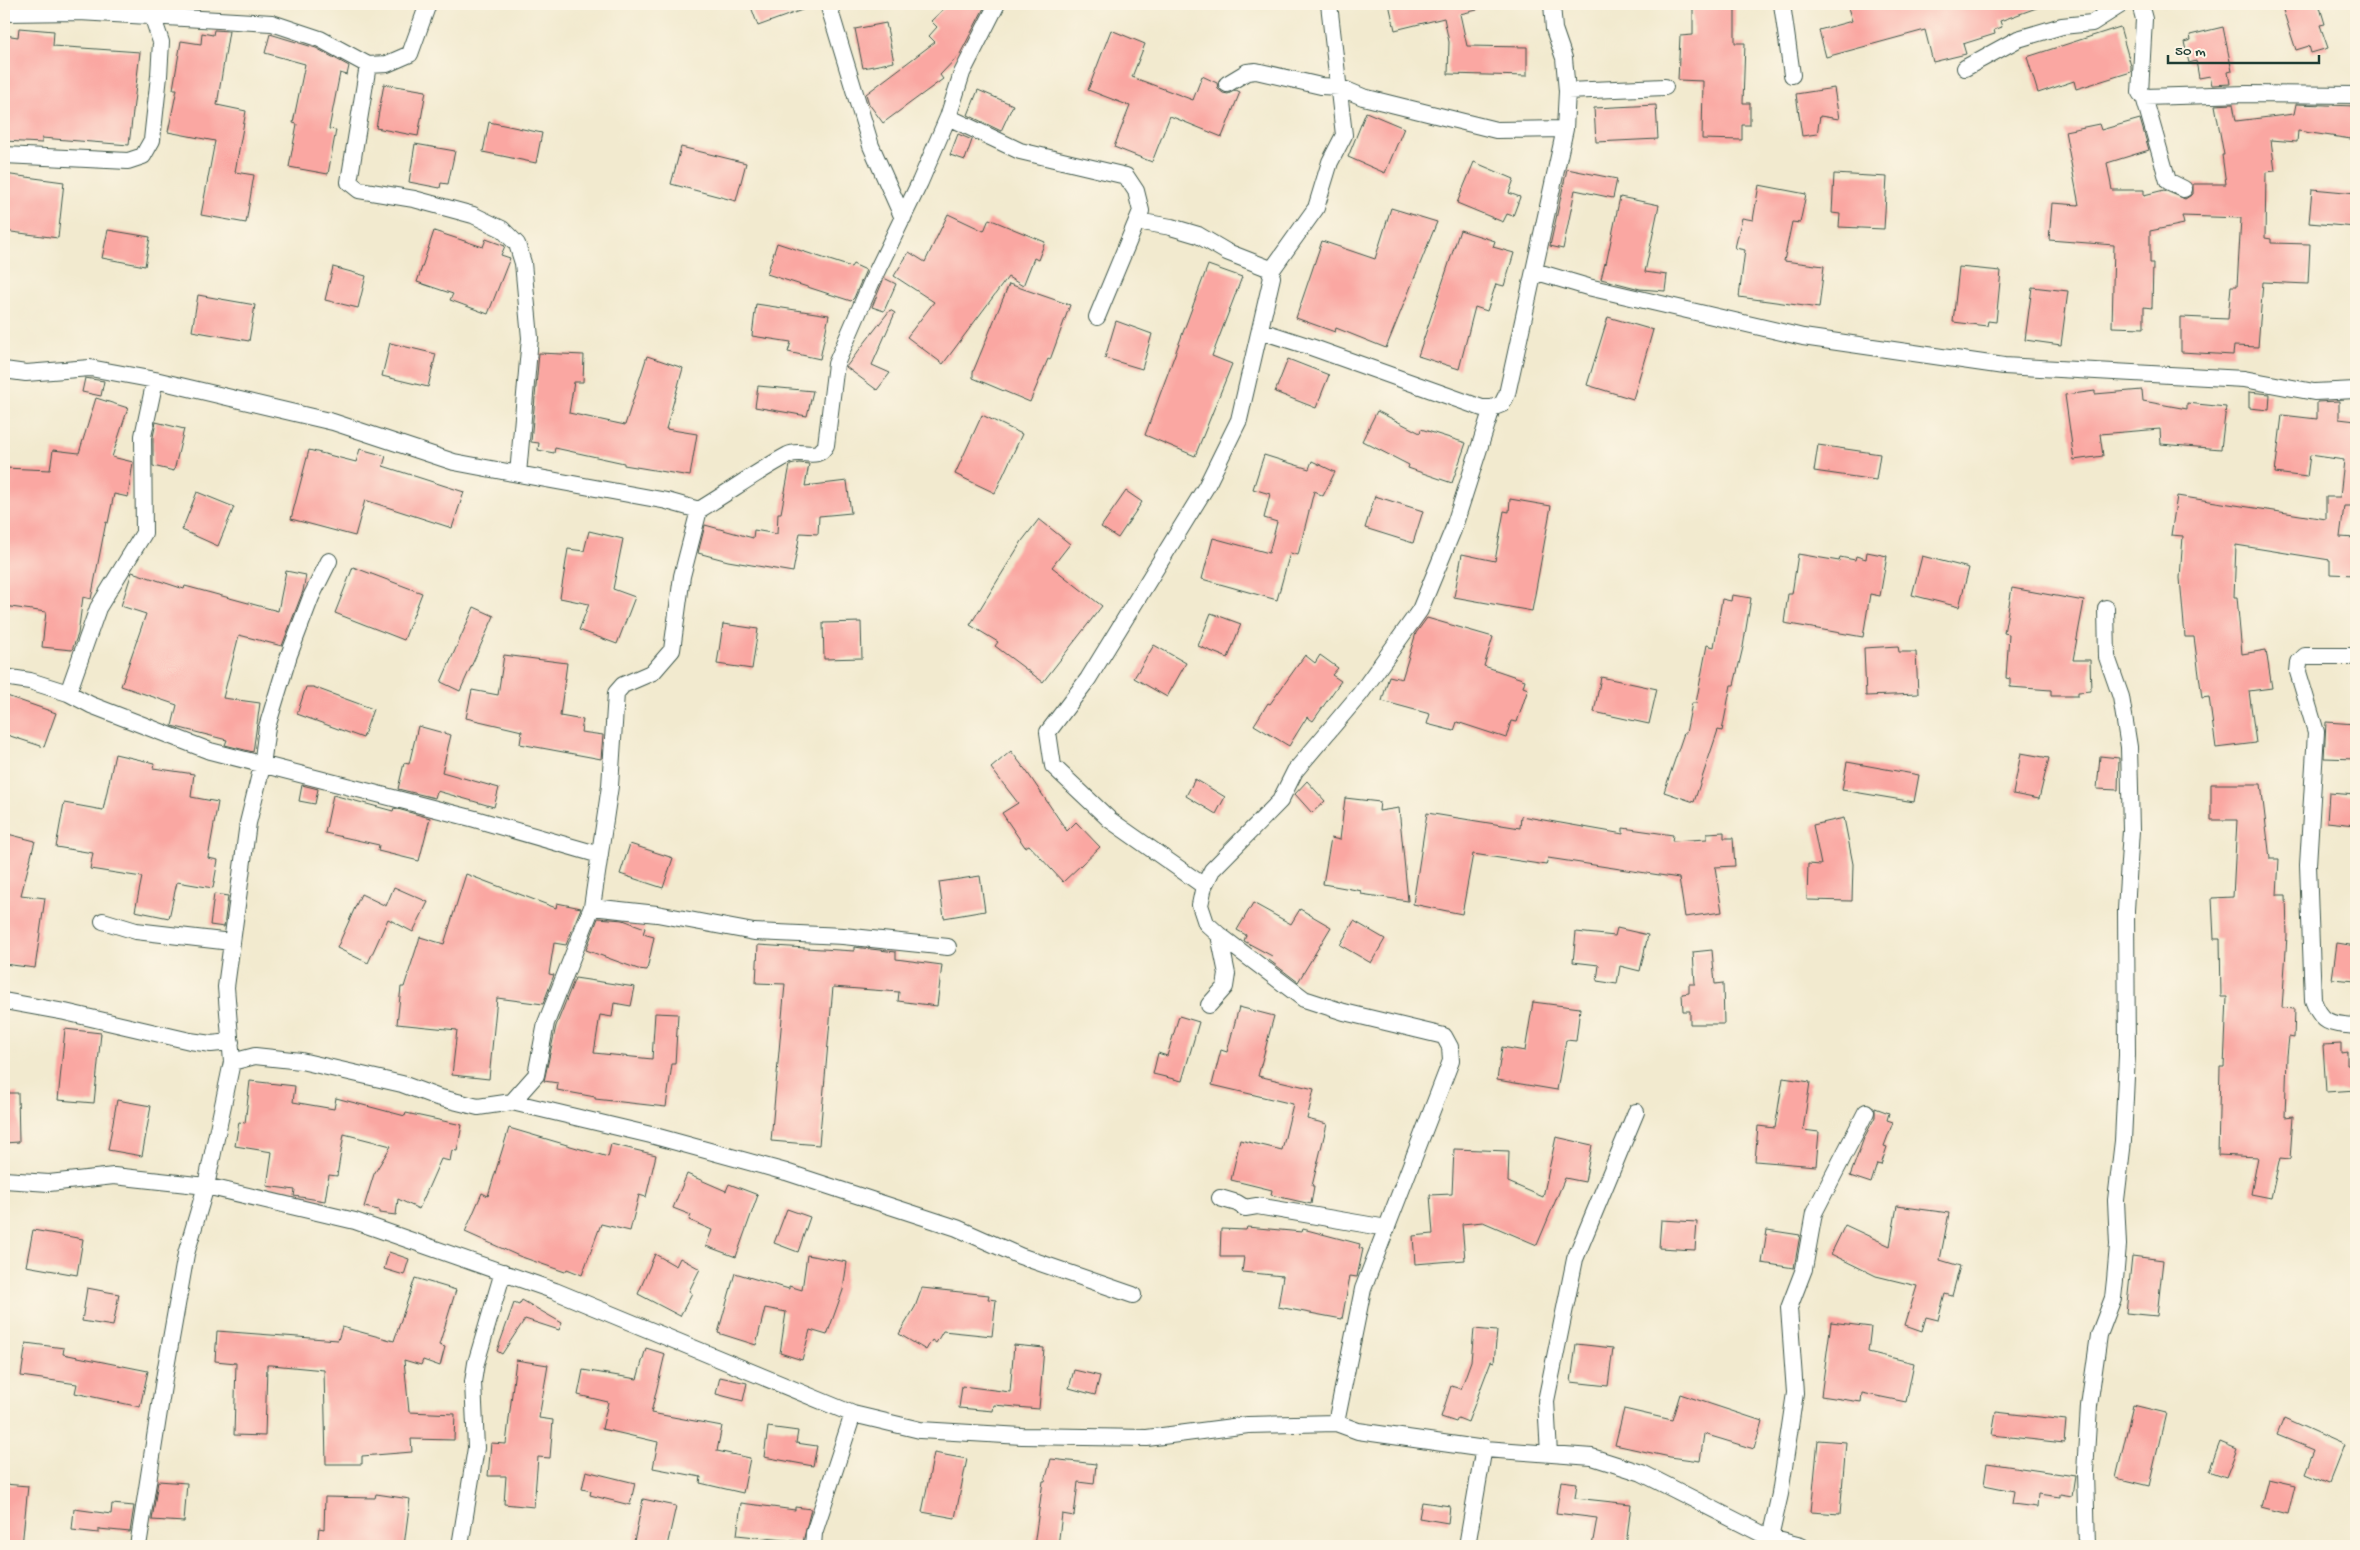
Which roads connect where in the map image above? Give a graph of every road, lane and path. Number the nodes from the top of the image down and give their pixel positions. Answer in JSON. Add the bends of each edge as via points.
{"nodes":[{"id":1,"x":428,"y":4,"type":"edge"},
{"id":2,"x":828,"y":4,"type":"edge"},
{"id":3,"x":997,"y":4,"type":"edge"},
{"id":4,"x":1329,"y":4,"type":"edge"},
{"id":5,"x":1552,"y":4,"type":"edge"},
{"id":6,"x":1782,"y":4,"type":"edge"},
{"id":7,"x":2122,"y":4,"type":"edge"},
{"id":8,"x":2140,"y":4,"type":"edge"},
{"id":9,"x":4,"y":13,"type":"edge"},
{"id":10,"x":152,"y":15,"type":"junction"},
{"id":11,"x":368,"y":65,"type":"junction"},
{"id":12,"x":1965,"y":68,"type":"dead end"},
{"id":13,"x":1792,"y":75,"type":"dead end"},
{"id":14,"x":1227,"y":84,"type":"dead end"},
{"id":15,"x":1339,"y":87,"type":"junction"},
{"id":16,"x":1665,"y":87,"type":"dead end"},
{"id":17,"x":1567,"y":91,"type":"junction"},
{"id":18,"x":2144,"y":96,"type":"junction"},
{"id":19,"x":2356,"y":96,"type":"edge"},
{"id":20,"x":948,"y":117,"type":"junction"},
{"id":21,"x":1565,"y":129,"type":"junction"},
{"id":22,"x":4,"y":154,"type":"edge"},
{"id":23,"x":2184,"y":189,"type":"dead end"},
{"id":24,"x":903,"y":218,"type":"junction"},
{"id":25,"x":1136,"y":221,"type":"junction"},
{"id":26,"x":1271,"y":270,"type":"junction"},
{"id":27,"x":1534,"y":271,"type":"junction"},
{"id":28,"x":1097,"y":317,"type":"dead end"},
{"id":29,"x":1261,"y":331,"type":"junction"},
{"id":30,"x":4,"y":370,"type":"edge"},
{"id":31,"x":155,"y":380,"type":"junction"},
{"id":32,"x":2356,"y":390,"type":"edge"},
{"id":33,"x":1492,"y":408,"type":"junction"},
{"id":34,"x":518,"y":474,"type":"junction"},
{"id":35,"x":699,"y":510,"type":"junction"},
{"id":36,"x":329,"y":561,"type":"dead end"},
{"id":37,"x":2106,"y":608,"type":"dead end"},
{"id":38,"x":2356,"y":656,"type":"edge"},
{"id":39,"x":4,"y":677,"type":"edge"},
{"id":40,"x":68,"y":693,"type":"junction"},
{"id":41,"x":262,"y":766,"type":"junction"},
{"id":42,"x":600,"y":855,"type":"junction"},
{"id":43,"x":1204,"y":886,"type":"junction"},
{"id":44,"x":592,"y":907,"type":"junction"},
{"id":45,"x":103,"y":921,"type":"dead end"},
{"id":46,"x":1219,"y":935,"type":"junction"},
{"id":47,"x":231,"y":942,"type":"junction"},
{"id":48,"x":948,"y":947,"type":"dead end"},
{"id":49,"x":4,"y":1001,"type":"edge"},
{"id":50,"x":1209,"y":1005,"type":"dead end"},
{"id":51,"x":2356,"y":1026,"type":"edge"},
{"id":52,"x":231,"y":1042,"type":"junction"},
{"id":53,"x":232,"y":1062,"type":"junction"},
{"id":54,"x":512,"y":1102,"type":"junction"},
{"id":55,"x":1636,"y":1112,"type":"dead end"},
{"id":56,"x":1866,"y":1112,"type":"dead end"},
{"id":57,"x":4,"y":1180,"type":"edge"},
{"id":58,"x":206,"y":1186,"type":"junction"},
{"id":59,"x":1220,"y":1198,"type":"dead end"},
{"id":60,"x":1387,"y":1228,"type":"junction"},
{"id":61,"x":503,"y":1272,"type":"junction"},
{"id":62,"x":1134,"y":1295,"type":"dead end"},
{"id":63,"x":853,"y":1414,"type":"junction"},
{"id":64,"x":1336,"y":1423,"type":"junction"},
{"id":65,"x":1484,"y":1447,"type":"junction"},
{"id":66,"x":1549,"y":1454,"type":"junction"},
{"id":67,"x":1770,"y":1538,"type":"junction"},
{"id":68,"x":138,"y":1546,"type":"edge"},
{"id":69,"x":460,"y":1546,"type":"edge"},
{"id":70,"x":813,"y":1546,"type":"edge"},
{"id":71,"x":1467,"y":1546,"type":"edge"},
{"id":72,"x":1801,"y":1546,"type":"edge"},
{"id":73,"x":2087,"y":1546,"type":"edge"}],
"edges":[{"from":1,"to":11,"type":"street","via":[[410,54],[387,64]]},
{"from":2,"to":24,"type":"street","via":[[870,146]]},
{"from":3,"to":20,"type":"street","via":[[962,74]]},
{"from":4,"to":15,"type":"street"},
{"from":5,"to":17,"type":"street","via":[[1554,29],[1564,58]]},
{"from":6,"to":13,"type":"street"},
{"from":7,"to":12,"type":"street","via":[[2092,22],[2062,26],[2018,39]]},
{"from":8,"to":18,"type":"street","via":[[2144,19],[2140,93]]},
{"from":9,"to":10,"type":"street"},
{"from":10,"to":11,"type":"street","via":[[272,23],[320,39]]},
{"from":10,"to":22,"type":"street","via":[[161,42],[159,76],[152,140],[143,156],[128,161]]},
{"from":11,"to":34,"type":"street","via":[[349,182],[359,190],[414,199],[473,214],[502,229],[517,244],[530,338]]},
{"from":14,"to":15,"type":"street","via":[[1247,72],[1256,71]]},
{"from":15,"to":21,"type":"street","via":[[1363,97],[1496,130]]},
{"from":15,"to":26,"type":"street","via":[[1344,135],[1330,162],[1316,208]]},
{"from":16,"to":17,"type":"street"},
{"from":17,"to":21,"type":"street"},
{"from":18,"to":19,"type":"street"},
{"from":18,"to":23,"type":"street","via":[[2168,181]]},
{"from":20,"to":24,"type":"street"},
{"from":20,"to":25,"type":"street","via":[[1020,151],[1126,176],[1136,191],[1141,211]]},
{"from":21,"to":27,"type":"street"},
{"from":24,"to":35,"type":"street","via":[[836,364],[823,451],[789,455]]},
{"from":25,"to":26,"type":"street","via":[[1198,235],[1227,252]]},
{"from":25,"to":28,"type":"street"},
{"from":26,"to":29,"type":"street"},
{"from":27,"to":32,"type":"street","via":[[1588,287],[1803,337],[2004,366],[2244,378],[2314,392]]},
{"from":27,"to":33,"type":"street","via":[[1506,394],[1502,404]]},
{"from":29,"to":33,"type":"street","via":[[1482,408]]},
{"from":29,"to":43,"type":"street","via":[[1239,420],[1206,486],[1088,679],[1048,732],[1053,766],[1110,820]]},
{"from":30,"to":31,"type":"street","via":[[26,373],[90,368]]},
{"from":31,"to":34,"type":"street","via":[[333,422],[454,462]]},
{"from":31,"to":40,"type":"street","via":[[143,436],[144,533],[98,608]]},
{"from":33,"to":43,"type":"street","via":[[1454,530],[1420,610],[1360,694],[1296,771],[1280,802],[1212,870]]},
{"from":34,"to":35,"type":"street","via":[[667,501]]},
{"from":35,"to":42,"type":"street","via":[[682,576],[672,650],[653,672],[623,685],[616,693],[615,736]]},
{"from":36,"to":41,"type":"street","via":[[289,655],[267,728]]},
{"from":37,"to":73,"type":"street","via":[[2107,657],[2121,697],[2129,748],[2131,830],[2126,910],[2127,1056],[2116,1200],[2118,1245],[2115,1280],[2113,1298],[2099,1336],[2089,1406],[2085,1472]]},
{"from":38,"to":51,"type":"street","via":[[2305,656],[2299,662],[2298,672],[2316,732],[2308,865],[2313,1000],[2318,1014],[2329,1023]]},
{"from":39,"to":40,"type":"street"},
{"from":40,"to":41,"type":"street","via":[[210,751]]},
{"from":41,"to":42,"type":"street","via":[[475,819]]},
{"from":41,"to":47,"type":"street","via":[[248,823]]},
{"from":42,"to":44,"type":"street"},
{"from":43,"to":46,"type":"street","via":[[1200,905],[1206,923]]},
{"from":44,"to":48,"type":"street","via":[[657,914],[754,932],[843,936]]},
{"from":44,"to":54,"type":"street","via":[[546,1023],[536,1075]]},
{"from":45,"to":47,"type":"street","via":[[136,931]]},
{"from":46,"to":50,"type":"street","via":[[1227,974],[1225,987]]},
{"from":46,"to":60,"type":"street","via":[[1304,999],[1444,1036],[1450,1047],[1451,1061]]},
{"from":47,"to":52,"type":"street","via":[[226,986]]},
{"from":49,"to":52,"type":"street","via":[[190,1042]]},
{"from":52,"to":53,"type":"street"},
{"from":53,"to":54,"type":"street","via":[[255,1056],[301,1061],[402,1084],[478,1107]]},
{"from":53,"to":58,"type":"street"},
{"from":54,"to":62,"type":"street","via":[[786,1172],[957,1228],[1020,1256]]},
{"from":55,"to":66,"type":"street","via":[[1575,1259],[1546,1401]]},
{"from":56,"to":67,"type":"street","via":[[1814,1213],[1804,1269],[1788,1308],[1795,1393]]},
{"from":57,"to":58,"type":"street","via":[[50,1183],[114,1176]]},
{"from":58,"to":61,"type":"street","via":[[355,1221]]},
{"from":58,"to":68,"type":"street","via":[[185,1263],[164,1373]]},
{"from":59,"to":60,"type":"street","via":[[1245,1208],[1257,1206]]},
{"from":60,"to":64,"type":"street","via":[[1363,1289]]},
{"from":61,"to":63,"type":"street"},
{"from":61,"to":69,"type":"street","via":[[476,1363],[476,1448]]},
{"from":63,"to":64,"type":"street","via":[[920,1430],[1022,1436],[1147,1438],[1248,1425]]},
{"from":63,"to":70,"type":"street","via":[[816,1526]]},
{"from":64,"to":65,"type":"street","via":[[1358,1431]]},
{"from":65,"to":66,"type":"street"},
{"from":65,"to":71,"type":"street"},
{"from":66,"to":67,"type":"street","via":[[1592,1457],[1642,1473]]},
{"from":67,"to":72,"type":"street"}]}
